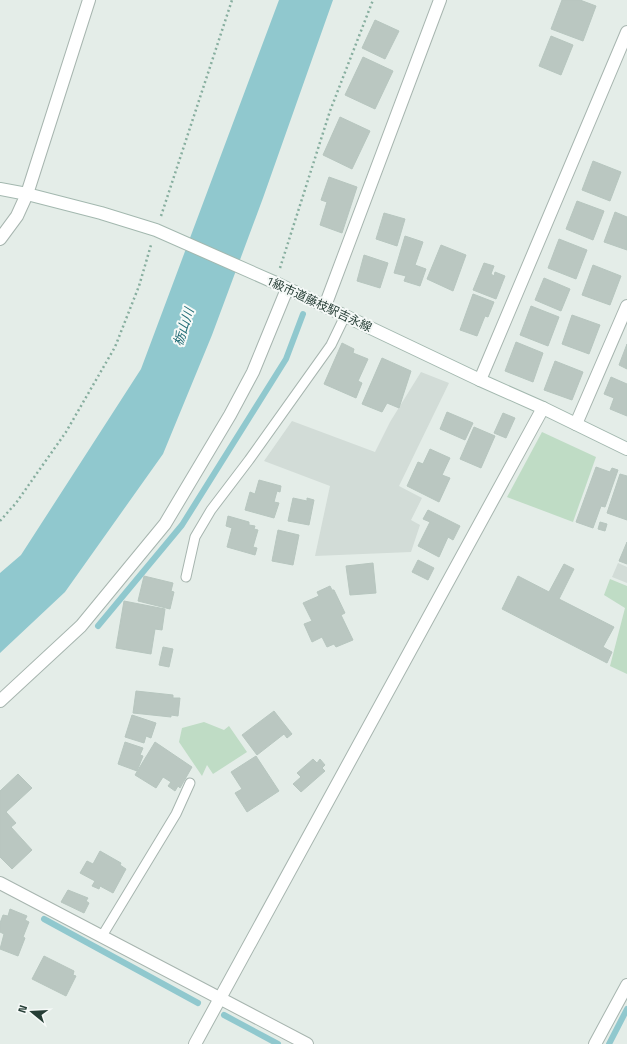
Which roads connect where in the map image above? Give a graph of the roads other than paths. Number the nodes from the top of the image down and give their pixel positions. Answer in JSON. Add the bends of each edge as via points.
{"nodes":[{"id":1,"x":89,"y":0,"type":"edge"},
{"id":2,"x":440,"y":0,"type":"edge"},
{"id":3,"x":627,"y":32,"type":"edge"},
{"id":4,"x":0,"y":189,"type":"edge"},
{"id":5,"x":27,"y":194,"type":"junction"},
{"id":6,"x":0,"y":239,"type":"edge"},
{"id":7,"x":287,"y":289,"type":"junction"},
{"id":8,"x":325,"y":306,"type":"junction"},
{"id":9,"x":627,"y":306,"type":"edge"},
{"id":10,"x":345,"y":316,"type":"junction"},
{"id":11,"x":480,"y":380,"type":"junction"},
{"id":12,"x":543,"y":408,"type":"junction"},
{"id":13,"x":576,"y":424,"type":"junction"},
{"id":14,"x":627,"y":449,"type":"edge"},
{"id":15,"x":186,"y":577,"type":"dead end"},
{"id":16,"x":0,"y":701,"type":"edge"},
{"id":17,"x":190,"y":783,"type":"dead end"},
{"id":18,"x":0,"y":883,"type":"edge"},
{"id":19,"x":102,"y":936,"type":"junction"},
{"id":20,"x":627,"y":985,"type":"edge"},
{"id":21,"x":221,"y":998,"type":"junction"},
{"id":22,"x":194,"y":1044,"type":"edge"},
{"id":23,"x":307,"y":1044,"type":"edge"},
{"id":24,"x":595,"y":1044,"type":"edge"}],
"edges":[{"from":1,"to":5,"type":"street"},
{"from":2,"to":8,"type":"street"},
{"from":3,"to":11,"type":"street"},
{"from":4,"to":5,"type":"street","name":"1級市道藤枝駅吉永線"},
{"from":5,"to":6,"type":"street","via":[[17,216]]},
{"from":5,"to":7,"type":"street","name":"1級市道藤枝駅吉永線","via":[[156,230]]},
{"from":7,"to":8,"type":"street","name":"1級市道藤枝駅吉永線"},
{"from":7,"to":16,"type":"street","via":[[253,372],[165,524],[81,626]]},
{"from":8,"to":10,"type":"street","name":"1級市道藤枝駅吉永線"},
{"from":9,"to":13,"type":"street"},
{"from":10,"to":11,"type":"street","name":"1級市道藤枝駅吉永線"},
{"from":10,"to":15,"type":"lane","via":[[331,345],[211,510],[195,537]]},
{"from":11,"to":12,"type":"street","name":"1級市道藤枝駅吉永線"},
{"from":12,"to":13,"type":"street","name":"1級市道藤枝駅吉永線"},
{"from":12,"to":21,"type":"street"},
{"from":13,"to":14,"type":"street","name":"1級市道藤枝駅吉永線"},
{"from":17,"to":19,"type":"lane","via":[[176,814]]},
{"from":18,"to":19,"type":"street"},
{"from":19,"to":21,"type":"street"},
{"from":20,"to":24,"type":"street"},
{"from":21,"to":22,"type":"street"},
{"from":21,"to":23,"type":"street"}]}
